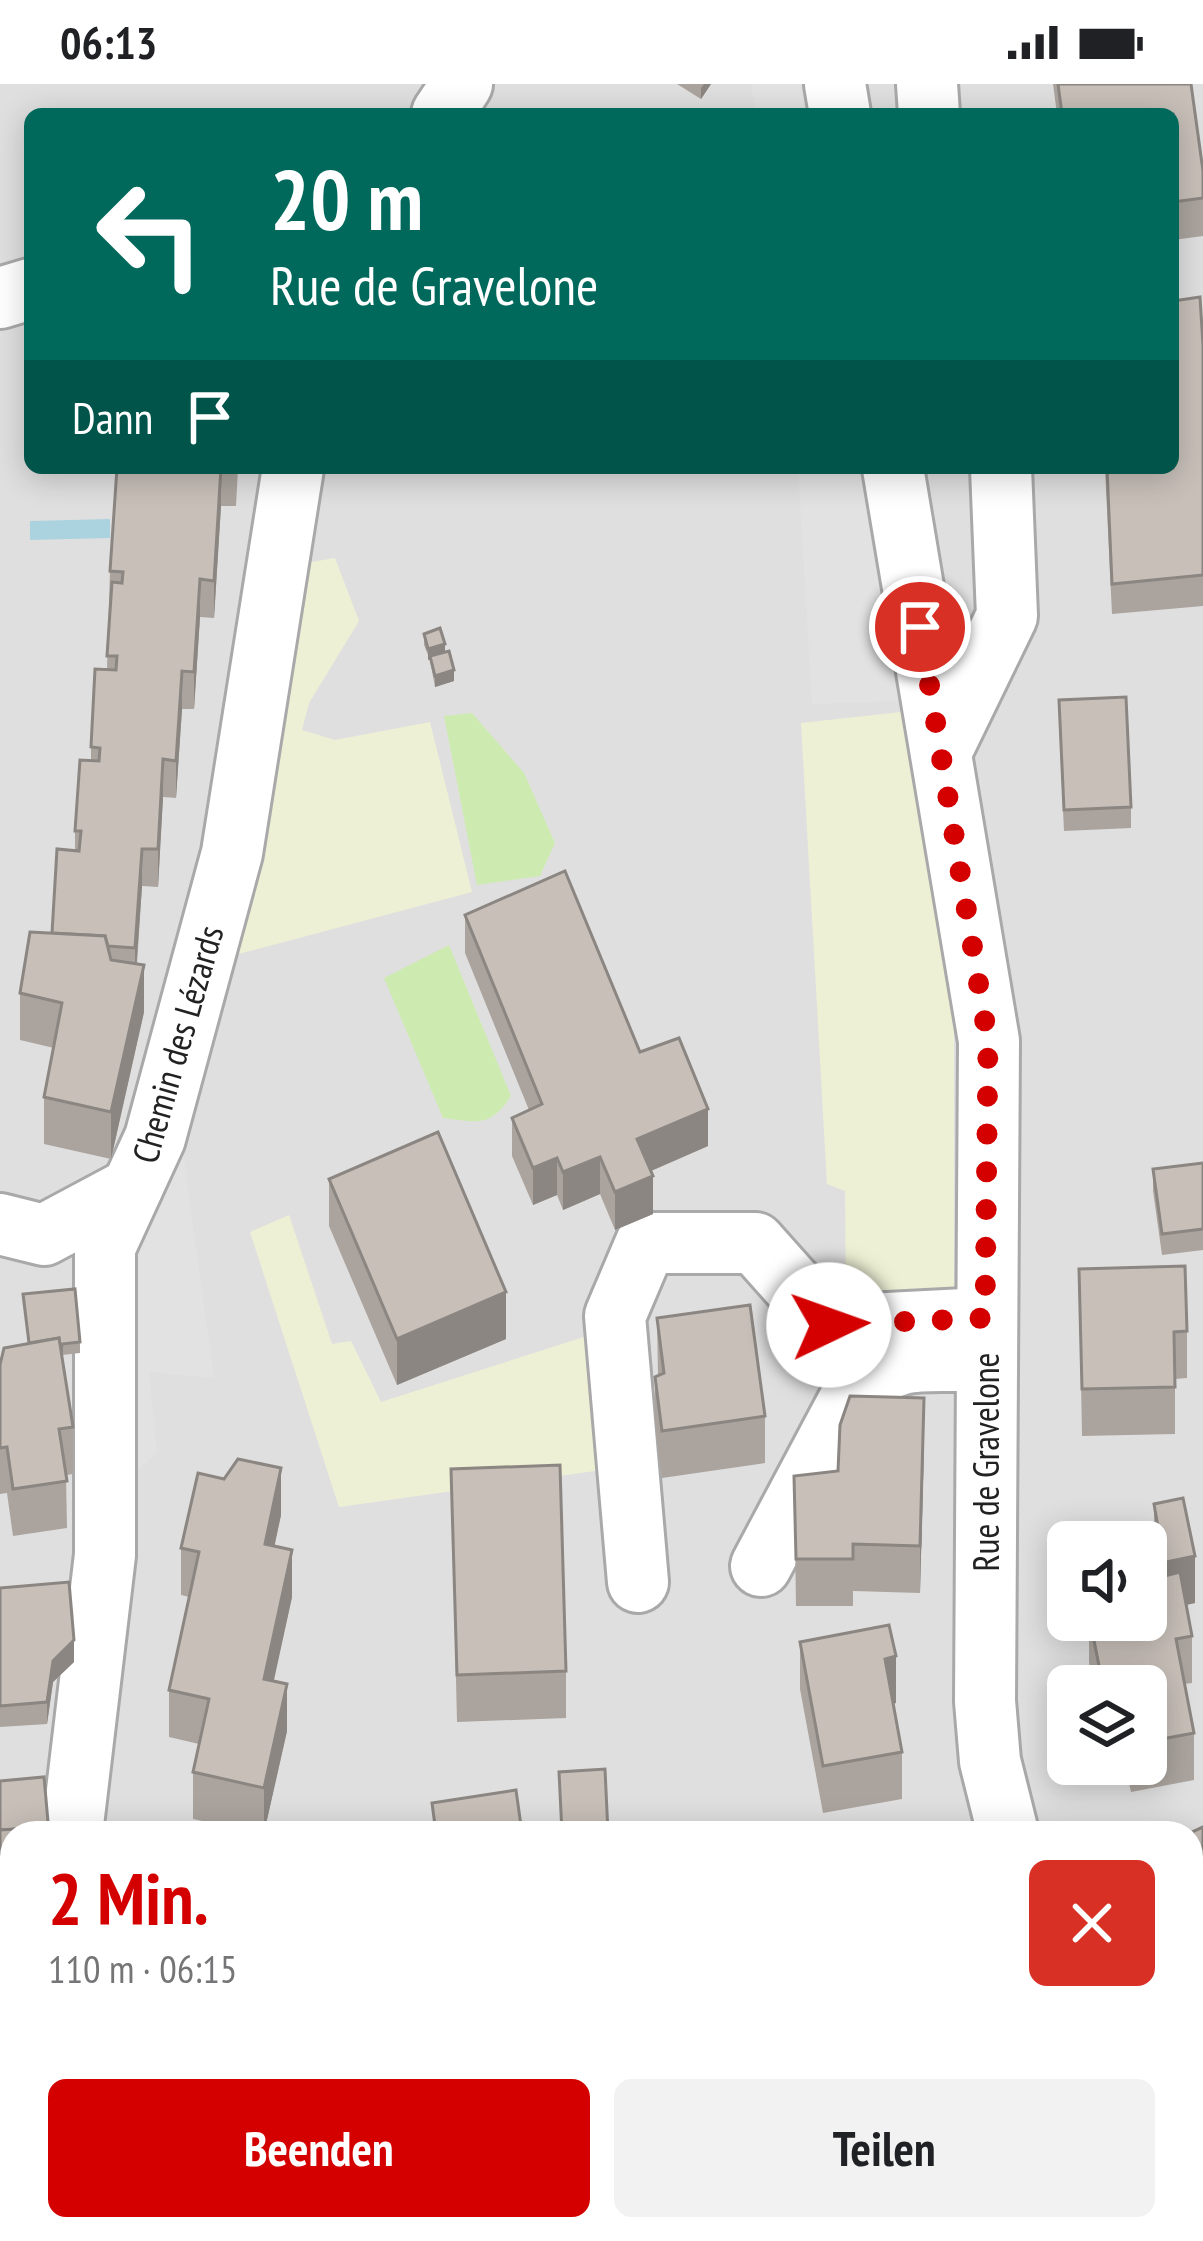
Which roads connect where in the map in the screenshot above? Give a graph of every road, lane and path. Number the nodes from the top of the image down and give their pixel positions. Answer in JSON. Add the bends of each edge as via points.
{"nodes":[{"id":1,"x":292,"y":474,"type":"edge"},
{"id":2,"x":1001,"y":474,"type":"edge"},
{"id":3,"x":909,"y":479,"type":"edge"},
{"id":4,"x":941,"y":752,"type":"junction"},
{"id":5,"x":132,"y":1188,"type":"junction"},
{"id":6,"x":0,"y":1224,"type":"edge"},
{"id":7,"x":985,"y":1339,"type":"junction"},
{"id":8,"x":760,"y":1566,"type":"dead end"},
{"id":9,"x":638,"y":1582,"type":"dead end"},
{"id":10,"x":74,"y":1821,"type":"edge"},
{"id":11,"x":1005,"y":1821,"type":"edge"}],
"edges":[{"from":1,"to":5,"type":"street","name":"Chemin des Lézards","via":[[232,853],[155,1138]]},
{"from":2,"to":4,"type":"street","via":[[1007,616]]},
{"from":3,"to":4,"type":"street","name":"Rue de Gravelone"},
{"from":4,"to":7,"type":"street","name":"Rue de Gravelone","via":[[988,1041]]},
{"from":5,"to":6,"type":"street","via":[[44,1234]]},
{"from":5,"to":10,"type":"street","name":"Chemin des Lézards","via":[[105,1247],[105,1555]]},
{"from":7,"to":8,"type":"street","via":[[878,1370],[854,1390]]},
{"from":7,"to":9,"type":"street","via":[[829,1325],[754,1243],[646,1243],[614,1316]]},
{"from":7,"to":11,"type":"street","name":"Rue de Gravelone","via":[[985,1710]]}]}
